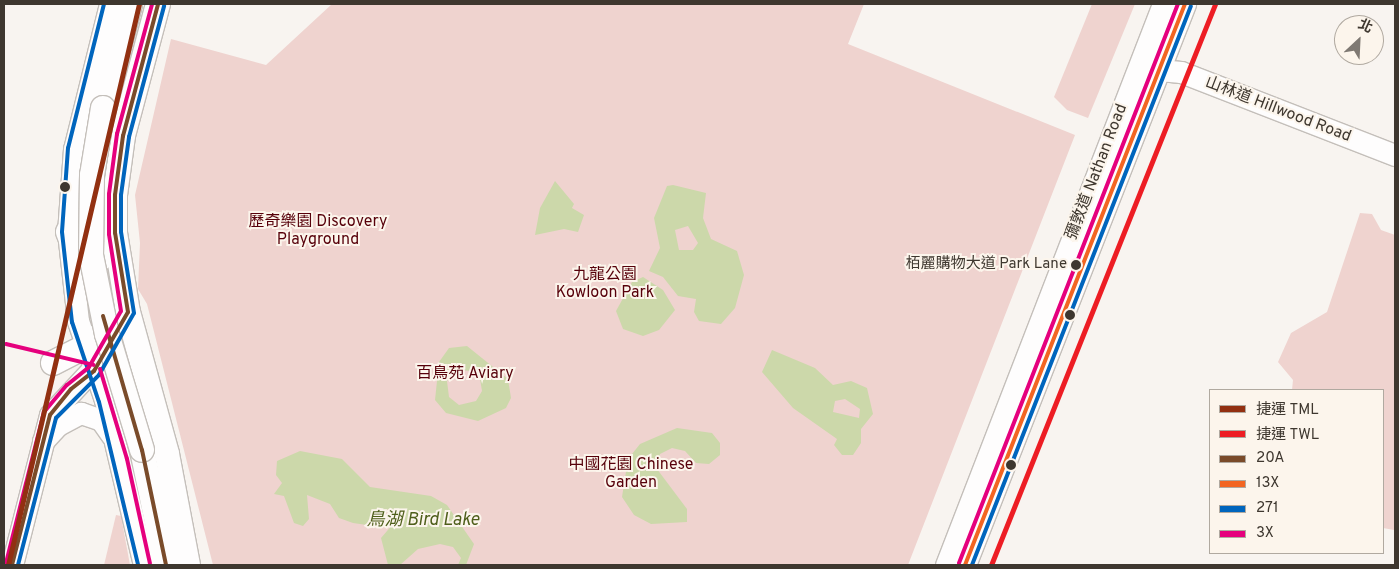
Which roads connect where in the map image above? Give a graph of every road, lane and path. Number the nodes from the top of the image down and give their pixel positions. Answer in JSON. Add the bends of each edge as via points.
{"nodes":[{"id":1,"x":110,"y":4,"type":"edge"},
{"id":2,"x":130,"y":4,"type":"edge"},
{"id":3,"x":158,"y":4,"type":"edge"},
{"id":4,"x":1163,"y":4,"type":"edge"},
{"id":5,"x":1185,"y":4,"type":"edge"},
{"id":6,"x":1159,"y":70,"type":"junction"},
{"id":7,"x":1395,"y":155,"type":"edge"},
{"id":8,"x":68,"y":232,"type":"junction"},
{"id":9,"x":115,"y":233,"type":"junction"},
{"id":10,"x":128,"y":312,"type":"junction"},
{"id":11,"x":85,"y":347,"type":"junction"},
{"id":12,"x":53,"y":363,"type":"dead end"},
{"id":13,"x":94,"y":370,"type":"junction"},
{"id":14,"x":116,"y":443,"type":"junction"},
{"id":15,"x":40,"y":446,"type":"junction"},
{"id":16,"x":12,"y":565,"type":"edge"},
{"id":17,"x":144,"y":565,"type":"edge"},
{"id":18,"x":166,"y":565,"type":"edge"},
{"id":19,"x":188,"y":565,"type":"edge"},
{"id":20,"x":946,"y":565,"type":"edge"},
{"id":21,"x":965,"y":565,"type":"edge"}],
"edges":[{"from":1,"to":8,"type":"main road","via":[[74,149]]},
{"from":2,"to":18,"type":"main road","bridge":true,"via":[[103,108],[90,202],[91,255],[107,334],[142,450]]},
{"from":3,"to":9,"type":"main road","via":[[123,136],[115,195]]},
{"from":4,"to":20,"type":"main road","name":"彌敦道 Nathan Road"},
{"from":5,"to":6,"type":"main road","name":"彌敦道 Nathan Road"},
{"from":6,"to":7,"type":"main road","name":"山林道 Hillwood Road","via":[[1181,72]]},
{"from":6,"to":21,"type":"main road","name":"彌敦道 Nathan Road"},
{"from":8,"to":9,"type":"main road","via":[[76,258],[86,265],[101,261]]},
{"from":8,"to":11,"type":"main road","via":[[78,321]]},
{"from":9,"to":10,"type":"main road"},
{"from":10,"to":11,"type":"main road"},
{"from":10,"to":13,"type":"main road"},
{"from":10,"to":19,"type":"main road","via":[[167,454]]},
{"from":11,"to":12,"type":"main road"},
{"from":11,"to":13,"type":"main road"},
{"from":13,"to":14,"type":"main road"},
{"from":13,"to":15,"type":"main road","via":[[59,401]]},
{"from":14,"to":15,"type":"main road","via":[[101,420],[81,413],[58,425]]},
{"from":14,"to":17,"type":"main road"},
{"from":15,"to":16,"type":"main road"}]}
